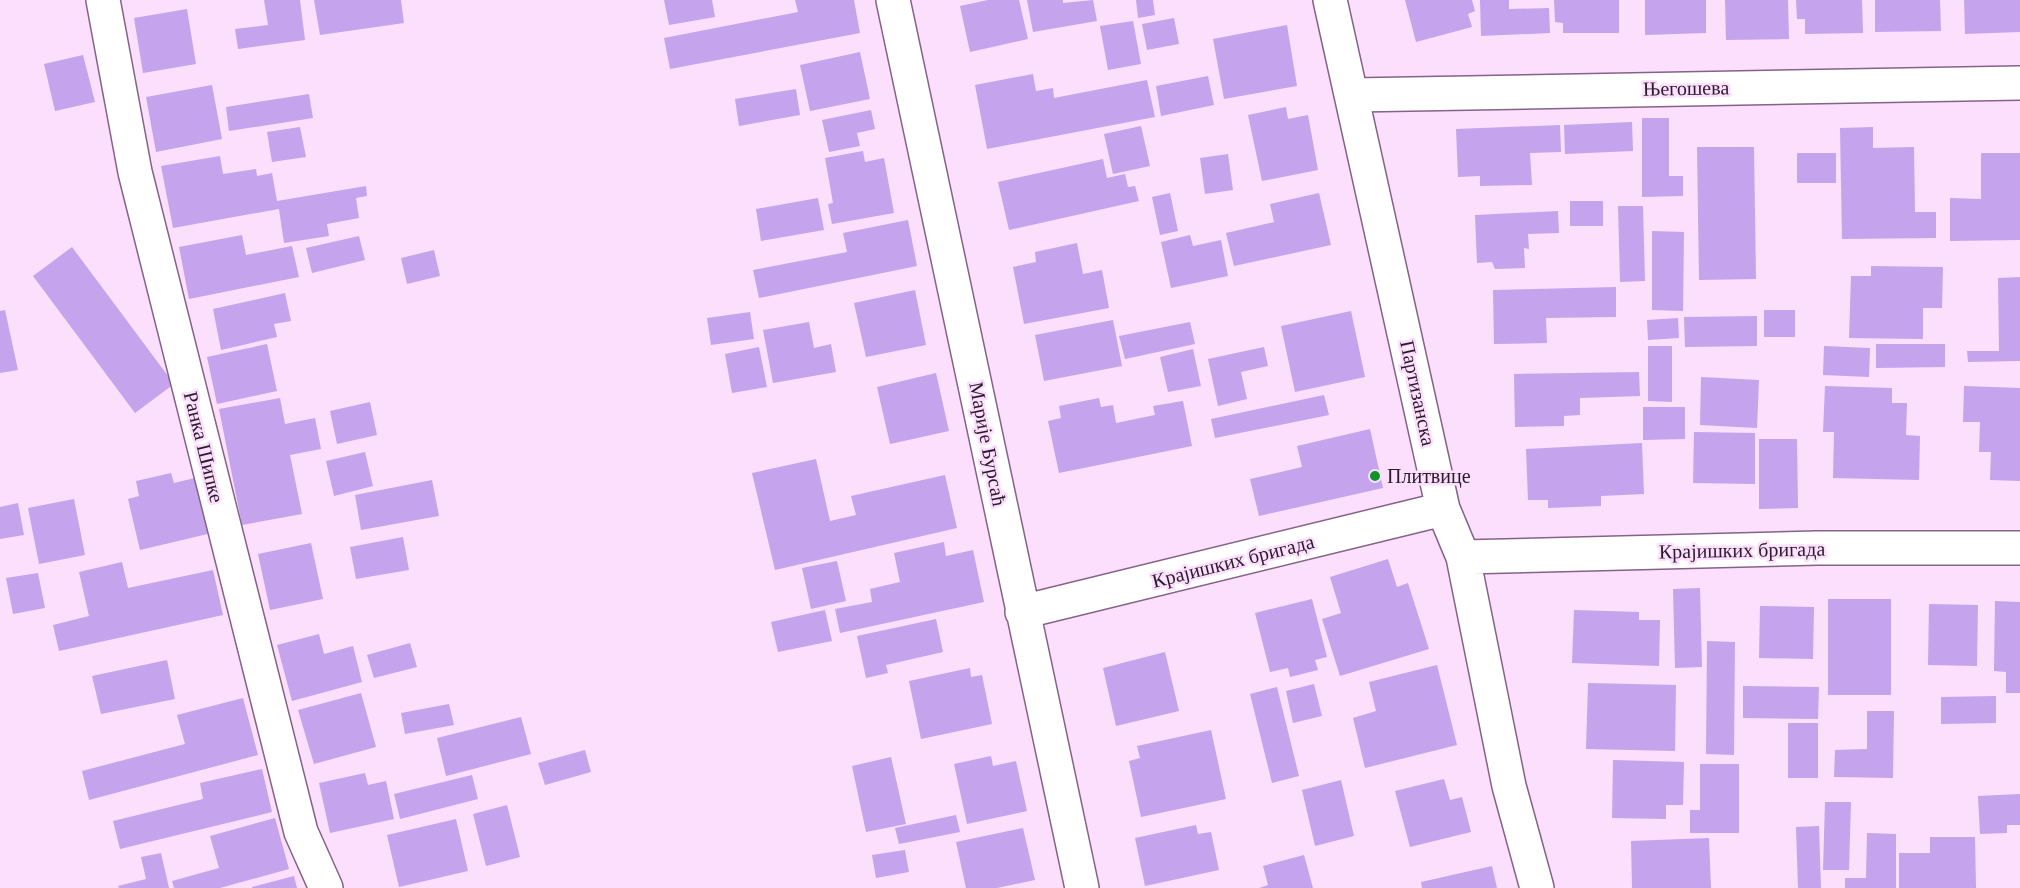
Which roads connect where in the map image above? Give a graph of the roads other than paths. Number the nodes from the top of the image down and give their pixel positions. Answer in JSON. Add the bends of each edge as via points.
{"nodes":[{"id":1,"x":104,"y":0,"type":"edge"},
{"id":2,"x":893,"y":0,"type":"edge"},
{"id":3,"x":1330,"y":0,"type":"edge"},
{"id":4,"x":2020,"y":83,"type":"edge"},
{"id":5,"x":1353,"y":95,"type":"junction"},
{"id":6,"x":1443,"y":509,"type":"junction"},
{"id":7,"x":2020,"y":548,"type":"edge"},
{"id":8,"x":1463,"y":557,"type":"junction"},
{"id":9,"x":1022,"y":612,"type":"junction"},
{"id":10,"x":326,"y":888,"type":"edge"},
{"id":11,"x":1082,"y":888,"type":"edge"},
{"id":12,"x":1538,"y":888,"type":"edge"}],
"edges":[{"from":1,"to":10,"type":"street","name":"Ранка Шипке","via":[[135,172],[301,832]]},
{"from":2,"to":9,"type":"street","name":"Марије Бурсаћ"},
{"from":3,"to":5,"type":"street","name":"Партизанска"},
{"from":4,"to":5,"type":"street","name":"Његошева"},
{"from":5,"to":6,"type":"street","name":"Партизанска"},
{"from":6,"to":8,"type":"street","name":"Партизанска"},
{"from":6,"to":9,"type":"street","name":"Крајишких бригада"},
{"from":7,"to":8,"type":"street","name":"Крајишких бригада","via":[[1817,548]]},
{"from":8,"to":12,"type":"street","name":"Партизанска","via":[[1509,786]]},
{"from":9,"to":11,"type":"street","name":"Марије Бурсаћ"}]}
